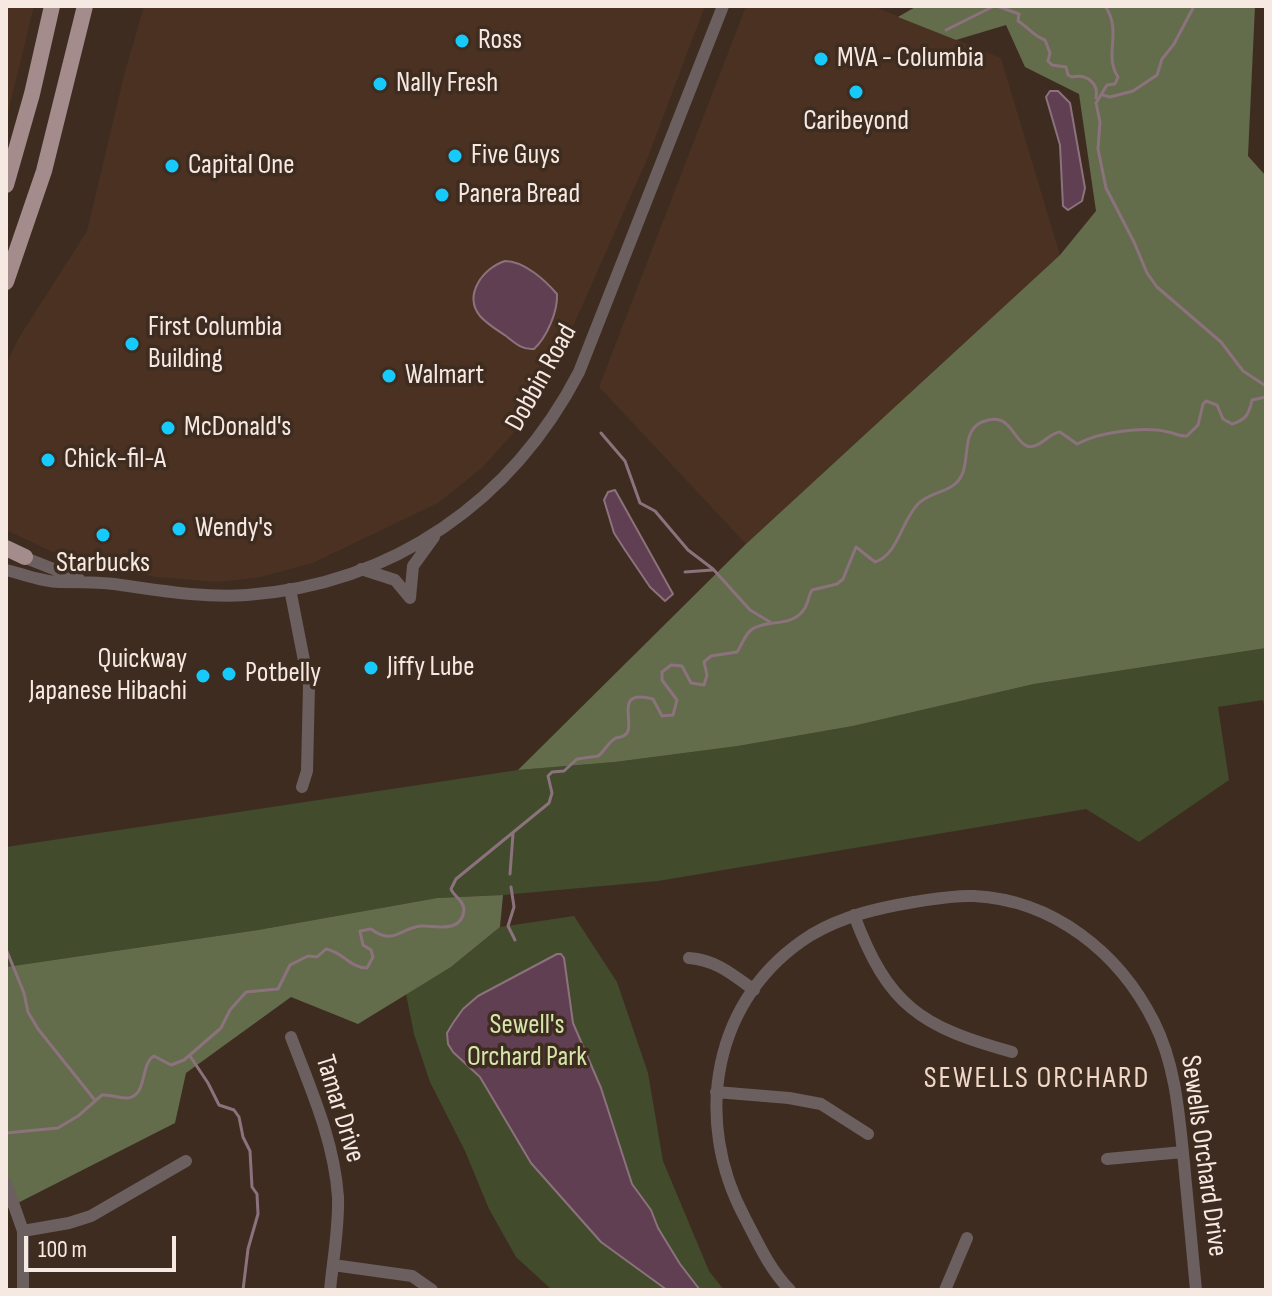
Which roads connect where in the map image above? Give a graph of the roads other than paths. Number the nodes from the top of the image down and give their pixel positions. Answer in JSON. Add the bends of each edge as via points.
{"nodes":[{"id":1,"x":52,"y":6,"type":"edge"},
{"id":2,"x":85,"y":6,"type":"edge"},
{"id":3,"x":723,"y":6,"type":"edge"},
{"id":4,"x":44,"y":171,"type":"junction"},
{"id":5,"x":6,"y":185,"type":"edge"},
{"id":6,"x":6,"y":282,"type":"edge"},
{"id":7,"x":6,"y":299,"type":"edge"},
{"id":8,"x":437,"y":532,"type":"junction"},
{"id":9,"x":6,"y":550,"type":"edge"},
{"id":10,"x":25,"y":557,"type":"joint"},
{"id":11,"x":361,"y":569,"type":"junction"},
{"id":12,"x":6,"y":570,"type":"edge"},
{"id":13,"x":82,"y":580,"type":"junction"},
{"id":14,"x":290,"y":589,"type":"junction"},
{"id":15,"x":302,"y":787,"type":"dead end"},
{"id":16,"x":854,"y":915,"type":"junction"},
{"id":17,"x":689,"y":958,"type":"dead end"},
{"id":18,"x":754,"y":990,"type":"junction"},
{"id":19,"x":291,"y":1037,"type":"dead end"},
{"id":20,"x":1012,"y":1052,"type":"dead end"},
{"id":21,"x":716,"y":1092,"type":"junction"},
{"id":22,"x":868,"y":1134,"type":"dead end"},
{"id":23,"x":1183,"y":1152,"type":"junction"},
{"id":24,"x":1107,"y":1159,"type":"dead end"},
{"id":25,"x":186,"y":1161,"type":"dead end"},
{"id":26,"x":6,"y":1183,"type":"edge"},
{"id":27,"x":23,"y":1231,"type":"junction"},
{"id":28,"x":967,"y":1238,"type":"dead end"},
{"id":29,"x":333,"y":1265,"type":"junction"},
{"id":30,"x":23,"y":1290,"type":"edge"},
{"id":31,"x":330,"y":1290,"type":"edge"},
{"id":32,"x":432,"y":1290,"type":"edge"},
{"id":33,"x":790,"y":1290,"type":"edge"},
{"id":34,"x":945,"y":1290,"type":"edge"},
{"id":35,"x":1196,"y":1290,"type":"edge"}],
"edges":[{"from":1,"to":5,"type":"main road"},
{"from":2,"to":4,"type":"main road"},
{"from":3,"to":8,"type":"street","name":"Dobbin Road","via":[[590,349],[566,397],[507,476]]},
{"from":4,"to":6,"type":"main road"},
{"from":4,"to":7,"type":"main road"},
{"from":8,"to":11,"type":"street","name":"Dobbin Road"},
{"from":8,"to":11,"type":"street","via":[[413,566],[410,598],[395,580]]},
{"from":9,"to":10,"type":"main road"},
{"from":10,"to":13,"type":"street","name":"Dobbin Road"},
{"from":11,"to":14,"type":"street","name":"Dobbin Road"},
{"from":12,"to":13,"type":"street","name":"Dobbin Road","via":[[57,582]]},
{"from":13,"to":14,"type":"street","name":"Dobbin Road","via":[[201,595]]},
{"from":14,"to":15,"type":"street","via":[[309,686]]},
{"from":16,"to":18,"type":"street","name":"Sewells Orchard Drive","via":[[791,950]]},
{"from":16,"to":20,"type":"street","via":[[883,979],[913,1011],[962,1038]]},
{"from":16,"to":23,"type":"street","name":"Sewells Orchard Drive","via":[[971,895],[1037,908],[1082,934],[1123,974],[1154,1021],[1174,1078]]},
{"from":17,"to":18,"type":"street","via":[[719,965]]},
{"from":18,"to":21,"type":"street","name":"Sewells Orchard Drive","via":[[729,1034]]},
{"from":19,"to":29,"type":"street","name":"Tamar Drive","via":[[321,1115],[335,1173]]},
{"from":21,"to":22,"type":"street","via":[[821,1104]]},
{"from":21,"to":33,"type":"street","name":"Sewells Orchard Drive","via":[[716,1127],[732,1194]]},
{"from":23,"to":24,"type":"street"},
{"from":23,"to":35,"type":"street","name":"Sewells Orchard Drive"},
{"from":25,"to":27,"type":"street","via":[[91,1216]]},
{"from":26,"to":27,"type":"street"},
{"from":27,"to":30,"type":"street"},
{"from":28,"to":34,"type":"street"},
{"from":29,"to":31,"type":"street","name":"Tamar Drive"},
{"from":29,"to":32,"type":"street","via":[[412,1276]]}]}
